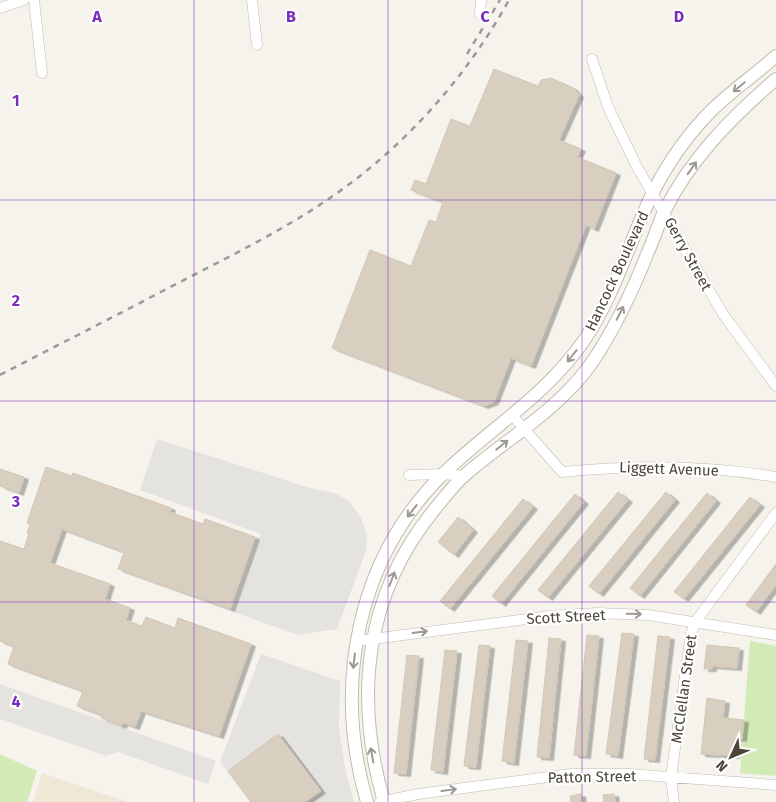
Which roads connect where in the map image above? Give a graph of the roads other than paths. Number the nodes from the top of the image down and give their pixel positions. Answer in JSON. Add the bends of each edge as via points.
{"nodes":[{"id":1,"x":24,"y":0,"type":"edge"},
{"id":2,"x":34,"y":0,"type":"edge"},
{"id":3,"x":252,"y":0,"type":"edge"},
{"id":4,"x":481,"y":0,"type":"edge"},
{"id":5,"x":0,"y":8,"type":"edge"},
{"id":6,"x":480,"y":14,"type":"dead end"},
{"id":7,"x":257,"y":45,"type":"dead end"},
{"id":8,"x":776,"y":56,"type":"edge"},
{"id":9,"x":592,"y":59,"type":"dead end"},
{"id":10,"x":760,"y":70,"type":"junction"},
{"id":11,"x":42,"y":73,"type":"dead end"},
{"id":12,"x":776,"y":79,"type":"edge"},
{"id":13,"x":654,"y":192,"type":"junction"},
{"id":14,"x":664,"y":212,"type":"junction"},
{"id":15,"x":584,"y":340,"type":"junction"},
{"id":16,"x":600,"y":350,"type":"junction"},
{"id":17,"x":776,"y":386,"type":"edge"},
{"id":18,"x":512,"y":415,"type":"junction"},
{"id":19,"x":524,"y":428,"type":"junction"},
{"id":20,"x":443,"y":474,"type":"junction"},
{"id":21,"x":409,"y":475,"type":"dead end"},
{"id":22,"x":464,"y":476,"type":"junction"},
{"id":23,"x":776,"y":477,"type":"edge"},
{"id":24,"x":776,"y":513,"type":"edge"},
{"id":25,"x":696,"y":621,"type":"junction"},
{"id":26,"x":776,"y":635,"type":"edge"},
{"id":27,"x":372,"y":640,"type":"junction"},
{"id":28,"x":357,"y":641,"type":"junction"},
{"id":29,"x":671,"y":777,"type":"junction"},
{"id":30,"x":776,"y":785,"type":"edge"},
{"id":31,"x":367,"y":802,"type":"edge"},
{"id":32,"x":383,"y":802,"type":"edge"},
{"id":33,"x":674,"y":802,"type":"edge"}],
"edges":[{"from":1,"to":5,"type":"street"},
{"from":2,"to":11,"type":"street"},
{"from":3,"to":7,"type":"street"},
{"from":4,"to":6,"type":"street"},
{"from":8,"to":10,"type":"street","name":"Hancock Boulevard"},
{"from":9,"to":13,"type":"street","name":"Gerry Street","via":[[608,107],[637,167]]},
{"from":10,"to":12,"type":"street"},
{"from":10,"to":13,"type":"street","name":"Hancock Boulevard","one_way":true,"via":[[696,127]]},
{"from":14,"to":12,"type":"street","name":"Hancock Boulevard","one_way":true,"via":[[721,131]]},
{"from":13,"to":14,"type":"street","name":"Gerry Street"},
{"from":13,"to":15,"type":"street","name":"Hancock Boulevard","via":[[609,294]]},
{"from":16,"to":14,"type":"street","name":"Hancock Boulevard","one_way":true,"via":[[630,294]]},
{"from":14,"to":17,"type":"street","name":"Gerry Street","via":[[723,314]]},
{"from":15,"to":16,"type":"street"},
{"from":15,"to":18,"type":"street","name":"Hancock Boulevard","one_way":true,"via":[[558,374]]},
{"from":16,"to":19,"type":"street","name":"Hancock Boulevard","via":[[560,398]]},
{"from":18,"to":19,"type":"street"},
{"from":18,"to":20,"type":"street","name":"Hancock Boulevard"},
{"from":22,"to":19,"type":"street","name":"Hancock Boulevard","one_way":true},
{"from":19,"to":23,"type":"street","name":"Liggett Avenue","via":[[562,472],[616,467],[680,467]]},
{"from":20,"to":21,"type":"street"},
{"from":20,"to":22,"type":"street"},
{"from":20,"to":28,"type":"street","name":"Hancock Boulevard","one_way":true,"via":[[392,540],[373,582]]},
{"from":27,"to":22,"type":"street","name":"Hancock Boulevard","one_way":true,"via":[[386,595],[408,545]]},
{"from":24,"to":25,"type":"street","name":"McClellan Street"},
{"from":25,"to":26,"type":"street","name":"Scott Street"},
{"from":27,"to":25,"type":"street","name":"Scott Street","one_way":true,"via":[[576,614],[641,614]]},
{"from":25,"to":29,"type":"street","name":"McClellan Street","via":[[691,633]]},
{"from":27,"to":28,"type":"street","name":"Scott Street"},
{"from":32,"to":27,"type":"street","name":"Hancock Boulevard","one_way":true,"via":[[368,724],[368,667]]},
{"from":28,"to":31,"type":"street","name":"Hancock Boulevard","one_way":true,"via":[[350,690],[351,710],[356,759]]},
{"from":29,"to":30,"type":"street","name":"Patton Street"},
{"from":32,"to":29,"type":"street","name":"Patton Street","one_way":true,"via":[[418,794],[571,774]]},
{"from":29,"to":33,"type":"street","name":"McClellan Street"}]}
